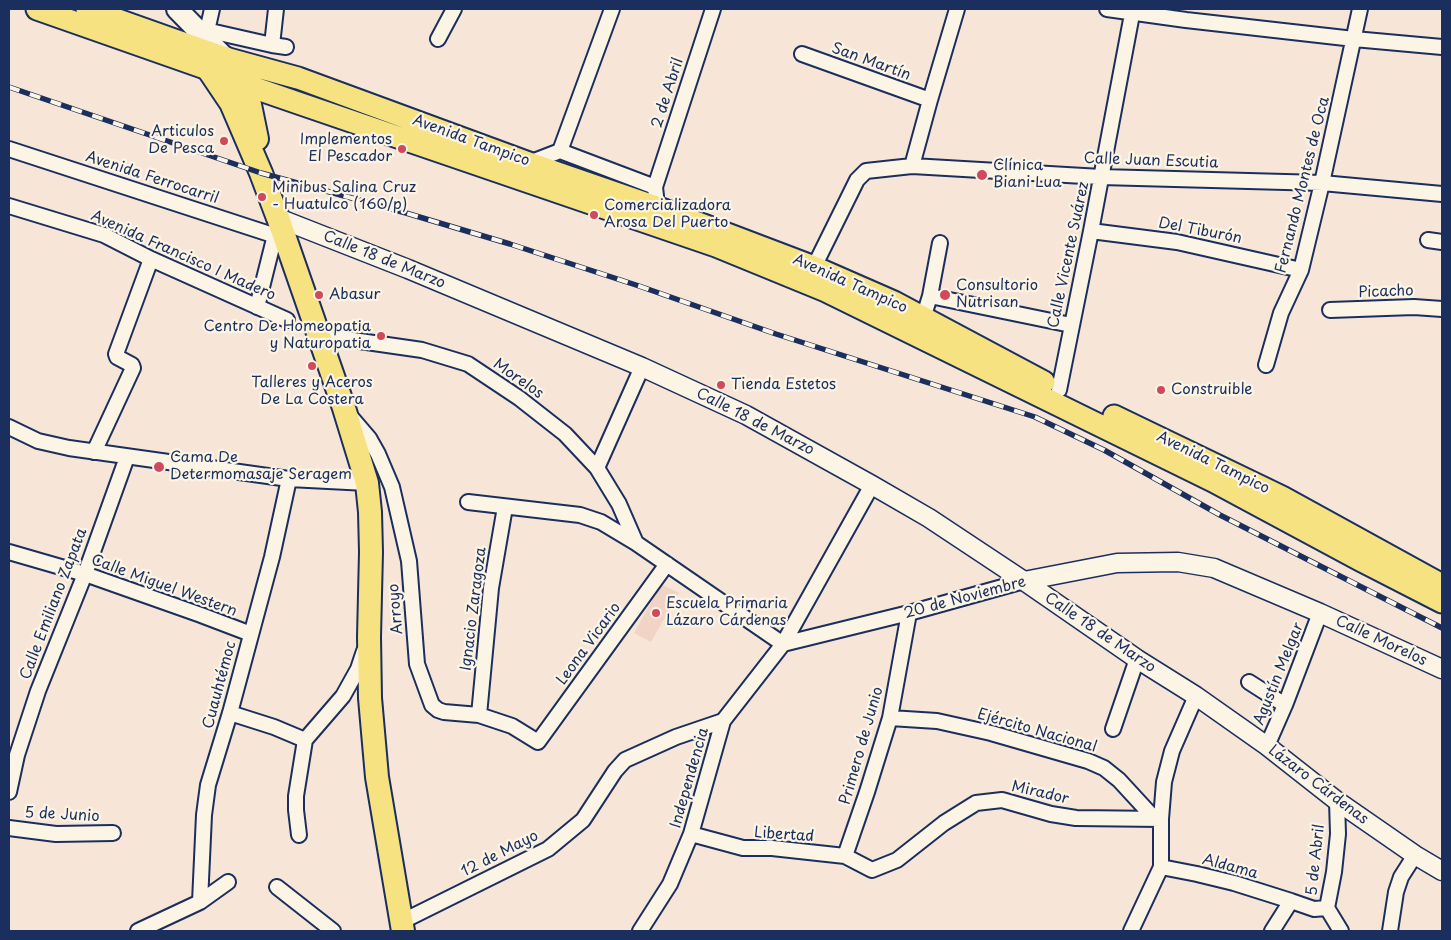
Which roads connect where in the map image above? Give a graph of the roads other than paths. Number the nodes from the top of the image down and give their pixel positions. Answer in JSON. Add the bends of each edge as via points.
{"nodes":[{"id":1,"x":38,"y":9,"type":"edge"},
{"id":2,"x":87,"y":9,"type":"edge"},
{"id":3,"x":177,"y":9,"type":"edge"},
{"id":4,"x":212,"y":9,"type":"edge"},
{"id":5,"x":276,"y":9,"type":"edge"},
{"id":6,"x":454,"y":9,"type":"edge"},
{"id":7,"x":612,"y":9,"type":"edge"},
{"id":8,"x":713,"y":9,"type":"edge"},
{"id":9,"x":957,"y":9,"type":"edge"},
{"id":10,"x":1107,"y":9,"type":"edge"},
{"id":11,"x":1360,"y":9,"type":"edge"},
{"id":12,"x":1132,"y":11,"type":"edge"},
{"id":13,"x":1188,"y":14,"type":"edge"},
{"id":14,"x":199,"y":36,"type":"junction"},
{"id":15,"x":438,"y":39,"type":"dead end"},
{"id":16,"x":1354,"y":39,"type":"junction"},
{"id":17,"x":1442,"y":47,"type":"edge"},
{"id":18,"x":802,"y":54,"type":"dead end"},
{"id":19,"x":216,"y":64,"type":"junction"},
{"id":20,"x":243,"y":84,"type":"junction"},
{"id":21,"x":930,"y":100,"type":"junction"},
{"id":22,"x":9,"y":149,"type":"edge"},
{"id":23,"x":560,"y":151,"type":"junction"},
{"id":24,"x":528,"y":163,"type":"junction"},
{"id":25,"x":912,"y":166,"type":"junction"},
{"id":26,"x":261,"y":172,"type":"junction"},
{"id":27,"x":1102,"y":177,"type":"junction"},
{"id":28,"x":1322,"y":183,"type":"junction"},
{"id":29,"x":1442,"y":194,"type":"edge"},
{"id":30,"x":656,"y":197,"type":"junction"},
{"id":31,"x":9,"y":206,"type":"edge"},
{"id":32,"x":279,"y":231,"type":"junction"},
{"id":33,"x":1091,"y":231,"type":"junction"},
{"id":34,"x":940,"y":243,"type":"dead end"},
{"id":35,"x":151,"y":258,"type":"junction"},
{"id":36,"x":1302,"y":270,"type":"junction"},
{"id":37,"x":810,"y":275,"type":"junction"},
{"id":38,"x":930,"y":296,"type":"junction"},
{"id":39,"x":257,"y":308,"type":"junction"},
{"id":40,"x":1442,"y":309,"type":"edge"},
{"id":41,"x":1330,"y":310,"type":"dead end"},
{"id":42,"x":287,"y":320,"type":"dead end"},
{"id":43,"x":1071,"y":325,"type":"junction"},
{"id":44,"x":921,"y":327,"type":"junction"},
{"id":45,"x":318,"y":335,"type":"junction"},
{"id":46,"x":1266,"y":365,"type":"dead end"},
{"id":47,"x":642,"y":367,"type":"junction"},
{"id":48,"x":1059,"y":390,"type":"junction"},
{"id":49,"x":344,"y":408,"type":"junction"},
{"id":50,"x":9,"y":427,"type":"edge"},
{"id":51,"x":94,"y":452,"type":"junction"},
{"id":52,"x":127,"y":457,"type":"junction"},
{"id":53,"x":597,"y":468,"type":"junction"},
{"id":54,"x":289,"y":479,"type":"junction"},
{"id":55,"x":367,"y":483,"type":"junction"},
{"id":56,"x":872,"y":485,"type":"junction"},
{"id":57,"x":468,"y":502,"type":"dead end"},
{"id":58,"x":504,"y":508,"type":"junction"},
{"id":59,"x":636,"y":543,"type":"junction"},
{"id":60,"x":9,"y":552,"type":"edge"},
{"id":61,"x":667,"y":564,"type":"junction"},
{"id":62,"x":84,"y":574,"type":"junction"},
{"id":63,"x":1024,"y":581,"type":"junction"},
{"id":64,"x":1442,"y":585,"type":"edge"},
{"id":65,"x":1442,"y":602,"type":"edge"},
{"id":66,"x":910,"y":613,"type":"junction"},
{"id":67,"x":1320,"y":613,"type":"junction"},
{"id":68,"x":251,"y":634,"type":"junction"},
{"id":69,"x":368,"y":637,"type":"junction"},
{"id":70,"x":783,"y":644,"type":"junction"},
{"id":71,"x":1137,"y":659,"type":"junction"},
{"id":72,"x":1442,"y":669,"type":"edge"},
{"id":73,"x":1249,"y":682,"type":"dead end"},
{"id":74,"x":1196,"y":696,"type":"junction"},
{"id":75,"x":1285,"y":705,"type":"junction"},
{"id":76,"x":230,"y":713,"type":"junction"},
{"id":77,"x":478,"y":715,"type":"junction"},
{"id":78,"x":890,"y":718,"type":"junction"},
{"id":79,"x":723,"y":721,"type":"junction"},
{"id":80,"x":1113,"y":729,"type":"dead end"},
{"id":81,"x":305,"y":740,"type":"junction"},
{"id":82,"x":538,"y":742,"type":"joint"},
{"id":83,"x":1266,"y":746,"type":"junction"},
{"id":84,"x":9,"y":792,"type":"edge"},
{"id":85,"x":1337,"y":801,"type":"junction"},
{"id":86,"x":1158,"y":819,"type":"junction"},
{"id":87,"x":9,"y":828,"type":"edge"},
{"id":88,"x":113,"y":833,"type":"dead end"},
{"id":89,"x":691,"y":834,"type":"junction"},
{"id":90,"x":299,"y":835,"type":"dead end"},
{"id":91,"x":845,"y":856,"type":"junction"},
{"id":92,"x":1415,"y":856,"type":"junction"},
{"id":93,"x":1160,"y":867,"type":"junction"},
{"id":94,"x":872,"y":870,"type":"joint"},
{"id":95,"x":1442,"y":871,"type":"edge"},
{"id":96,"x":228,"y":882,"type":"dead end"},
{"id":97,"x":277,"y":887,"type":"dead end"},
{"id":98,"x":1290,"y":901,"type":"junction"},
{"id":99,"x":200,"y":902,"type":"junction"},
{"id":100,"x":1328,"y":908,"type":"junction"},
{"id":101,"x":402,"y":927,"type":"edge"},
{"id":102,"x":138,"y":931,"type":"edge"},
{"id":103,"x":333,"y":931,"type":"edge"},
{"id":104,"x":640,"y":931,"type":"edge"},
{"id":105,"x":1131,"y":931,"type":"edge"},
{"id":106,"x":1272,"y":931,"type":"edge"},
{"id":107,"x":1342,"y":931,"type":"edge"},
{"id":108,"x":1390,"y":931,"type":"edge"}],
"edges":[{"from":1,"to":19,"type":"main road","name":"Avenida Tampico"},
{"from":2,"to":14,"type":"main road"},
{"from":3,"to":14,"type":"main road"},
{"from":4,"to":14,"type":"street"},
{"from":5,"to":14,"type":"street","via":[[279,46]]},
{"from":6,"to":15,"type":"street"},
{"from":7,"to":23,"type":"street"},
{"from":8,"to":30,"type":"street","name":"2 de Abril"},
{"from":9,"to":21,"type":"street"},
{"from":10,"to":12,"type":"street"},
{"from":11,"to":16,"type":"street","name":"Fernando Montes de Oca"},
{"from":12,"to":13,"type":"street"},
{"from":12,"to":27,"type":"street","name":"Calle Vicente Suárez"},
{"from":13,"to":16,"type":"street"},
{"from":14,"to":19,"type":"highway"},
{"from":16,"to":17,"type":"street"},
{"from":16,"to":28,"type":"street","name":"Fernando Montes de Oca"},
{"from":18,"to":21,"type":"street","name":"San Martín"},
{"from":19,"to":20,"type":"highway"},
{"from":19,"to":24,"type":"main road","name":"Avenida Tampico","via":[[298,78]]},
{"from":19,"to":26,"type":"highway"},
{"from":20,"to":26,"type":"highway","via":[[253,118]]},
{"from":20,"to":37,"type":"main road","name":"Avenida Tampico","via":[[716,246]]},
{"from":21,"to":25,"type":"street"},
{"from":22,"to":32,"type":"street","name":"Avenida Ferrocarril"},
{"from":23,"to":24,"type":"street"},
{"from":23,"to":30,"type":"street"},
{"from":24,"to":30,"type":"main road","name":"Avenida Tampico"},
{"from":25,"to":27,"type":"street","name":"Calle Juan Escutia"},
{"from":25,"to":37,"type":"street","name":"Calle Juan Escutia","via":[[866,171],[857,180]]},
{"from":26,"to":32,"type":"highway"},
{"from":27,"to":28,"type":"street","name":"Calle Juan Escutia"},
{"from":27,"to":33,"type":"street","name":"Calle Vicente Suárez"},
{"from":28,"to":29,"type":"street","name":"Calle Juan Escutia"},
{"from":28,"to":36,"type":"street","name":"Fernando Montes de Oca"},
{"from":30,"to":37,"type":"main road","name":"Avenida Tampico"},
{"from":31,"to":35,"type":"street","name":"Avenida Francisco I Madero","via":[[104,236]]},
{"from":32,"to":39,"type":"street"},
{"from":32,"to":45,"type":"highway"},
{"from":32,"to":47,"type":"street","name":"Calle 18 de Marzo","via":[[416,272]]},
{"from":33,"to":36,"type":"street","name":"Del Tiburón","via":[[1177,242]]},
{"from":33,"to":43,"type":"street","name":"Calle Vicente Suárez"},
{"from":34,"to":38,"type":"street"},
{"from":35,"to":39,"type":"street","name":"Avenida Francisco I Madero"},
{"from":35,"to":51,"type":"street","via":[[116,354],[133,368]]},
{"from":36,"to":46,"type":"street","name":"Fernando Montes de Oca","via":[[1280,313]]},
{"from":37,"to":44,"type":"main road","name":"Avenida Tampico","via":[[826,291]]},
{"from":38,"to":43,"type":"street"},
{"from":38,"to":44,"type":"street"},
{"from":39,"to":42,"type":"street","name":"Avenida Francisco I Madero"},
{"from":40,"to":41,"type":"street","name":"Picacho"},
{"from":43,"to":48,"type":"street","name":"Calle Vicente Suárez"},
{"from":44,"to":48,"type":"main road","name":"Avenida Tampico"},
{"from":44,"to":65,"type":"main road","name":"Avenida Tampico"},
{"from":45,"to":49,"type":"highway"},
{"from":45,"to":53,"type":"street","name":"Morelos","via":[[422,350],[468,364],[565,434]]},
{"from":47,"to":53,"type":"street"},
{"from":47,"to":56,"type":"street","name":"Calle 18 de Marzo","via":[[746,415]]},
{"from":48,"to":64,"type":"main road","name":"Avenida Tampico","via":[[1282,497]]},
{"from":49,"to":55,"type":"highway"},
{"from":49,"to":77,"type":"street","name":"Arroyo","via":[[369,438],[392,487],[409,561],[418,664],[432,705],[444,712]]},
{"from":50,"to":51,"type":"street","via":[[38,442]]},
{"from":51,"to":52,"type":"street"},
{"from":52,"to":54,"type":"street"},
{"from":52,"to":62,"type":"street","name":"Calle Emiliano Zapata"},
{"from":53,"to":59,"type":"street","name":"Morelos","via":[[619,504]]},
{"from":54,"to":55,"type":"street"},
{"from":54,"to":68,"type":"street","name":"Cuauhtémoc"},
{"from":55,"to":69,"type":"highway","via":[[371,552]]},
{"from":56,"to":63,"type":"street","name":"Calle 18 de Marzo"},
{"from":56,"to":70,"type":"street","name":"Independencia"},
{"from":57,"to":58,"type":"street"},
{"from":58,"to":59,"type":"street","via":[[580,515],[601,522]]},
{"from":58,"to":77,"type":"street","name":"Ignacio Zaragoza","via":[[491,588]]},
{"from":59,"to":61,"type":"street"},
{"from":60,"to":62,"type":"street","name":"Calle Miguel Western"},
{"from":61,"to":70,"type":"street"},
{"from":61,"to":82,"type":"street","name":"Leona Vicario"},
{"from":62,"to":68,"type":"street","name":"Calle Miguel Western"},
{"from":62,"to":84,"type":"street","name":"Calle Emiliano Zapata","via":[[38,691],[17,755]]},
{"from":63,"to":66,"type":"street","name":"20 de Noviembre"},
{"from":63,"to":67,"type":"street","name":"20 de Noviembre","via":[[1117,563],[1178,562],[1214,568]]},
{"from":63,"to":71,"type":"street","name":"Calle 18 de Marzo"},
{"from":66,"to":70,"type":"street","name":"20 de Noviembre"},
{"from":66,"to":78,"type":"street","name":"Primero de Junio"},
{"from":67,"to":72,"type":"street","name":"Calle Morelos"},
{"from":67,"to":75,"type":"street","name":"Agustín Melgar"},
{"from":68,"to":76,"type":"street","name":"Cuauhtémoc"},
{"from":69,"to":81,"type":"street","via":[[350,685]]},
{"from":69,"to":101,"type":"highway","via":[[377,777]]},
{"from":70,"to":79,"type":"street","name":"Independencia"},
{"from":71,"to":74,"type":"street","name":"Calle 18 de Marzo"},
{"from":71,"to":80,"type":"street"},
{"from":73,"to":75,"type":"street"},
{"from":74,"to":83,"type":"street","name":"Lázaro Cárdenas"},
{"from":74,"to":86,"type":"street","via":[[1167,766]]},
{"from":75,"to":83,"type":"street","name":"Agustín Melgar"},
{"from":76,"to":81,"type":"street"},
{"from":76,"to":99,"type":"street","name":"Cuauhtémoc","via":[[208,785]]},
{"from":77,"to":82,"type":"street","name":"Arroyo","via":[[512,726]]},
{"from":78,"to":86,"type":"street","name":"Ejército Nacional","via":[[937,721],[1088,761],[1119,780]]},
{"from":78,"to":91,"type":"street","name":"Primero de Junio"},
{"from":79,"to":89,"type":"street","name":"Independencia"},
{"from":79,"to":101,"type":"street","name":"12 de Mayo","via":[[625,760],[583,820],[548,849]]},
{"from":81,"to":90,"type":"street","via":[[296,796]]},
{"from":83,"to":85,"type":"street","name":"Lázaro Cárdenas"},
{"from":85,"to":92,"type":"street","name":"Lázaro Cárdenas"},
{"from":85,"to":100,"type":"street","name":"5 de Abril","via":[[1338,834]]},
{"from":86,"to":93,"type":"street"},
{"from":86,"to":94,"type":"street","name":"Mirador","via":[[1076,818],[1002,800],[976,802],[897,860]]},
{"from":87,"to":88,"type":"street","name":"5 de Junio","via":[[56,834]]},
{"from":89,"to":91,"type":"street","name":"Libertad","via":[[743,848]]},
{"from":89,"to":104,"type":"street","name":"Independencia","via":[[670,884]]},
{"from":91,"to":94,"type":"street","name":"Libertad"},
{"from":92,"to":95,"type":"street","name":"Lázaro Cárdenas"},
{"from":92,"to":108,"type":"street","via":[[1396,892]]},
{"from":93,"to":98,"type":"street","name":"Aldama","via":[[1234,883]]},
{"from":93,"to":105,"type":"street"},
{"from":96,"to":99,"type":"street"},
{"from":97,"to":103,"type":"street"},
{"from":98,"to":100,"type":"street","name":"5 de Abril","via":[[1314,909]]},
{"from":98,"to":106,"type":"street","name":"5 de Abril"},
{"from":99,"to":102,"type":"street"},
{"from":100,"to":107,"type":"street"}]}
